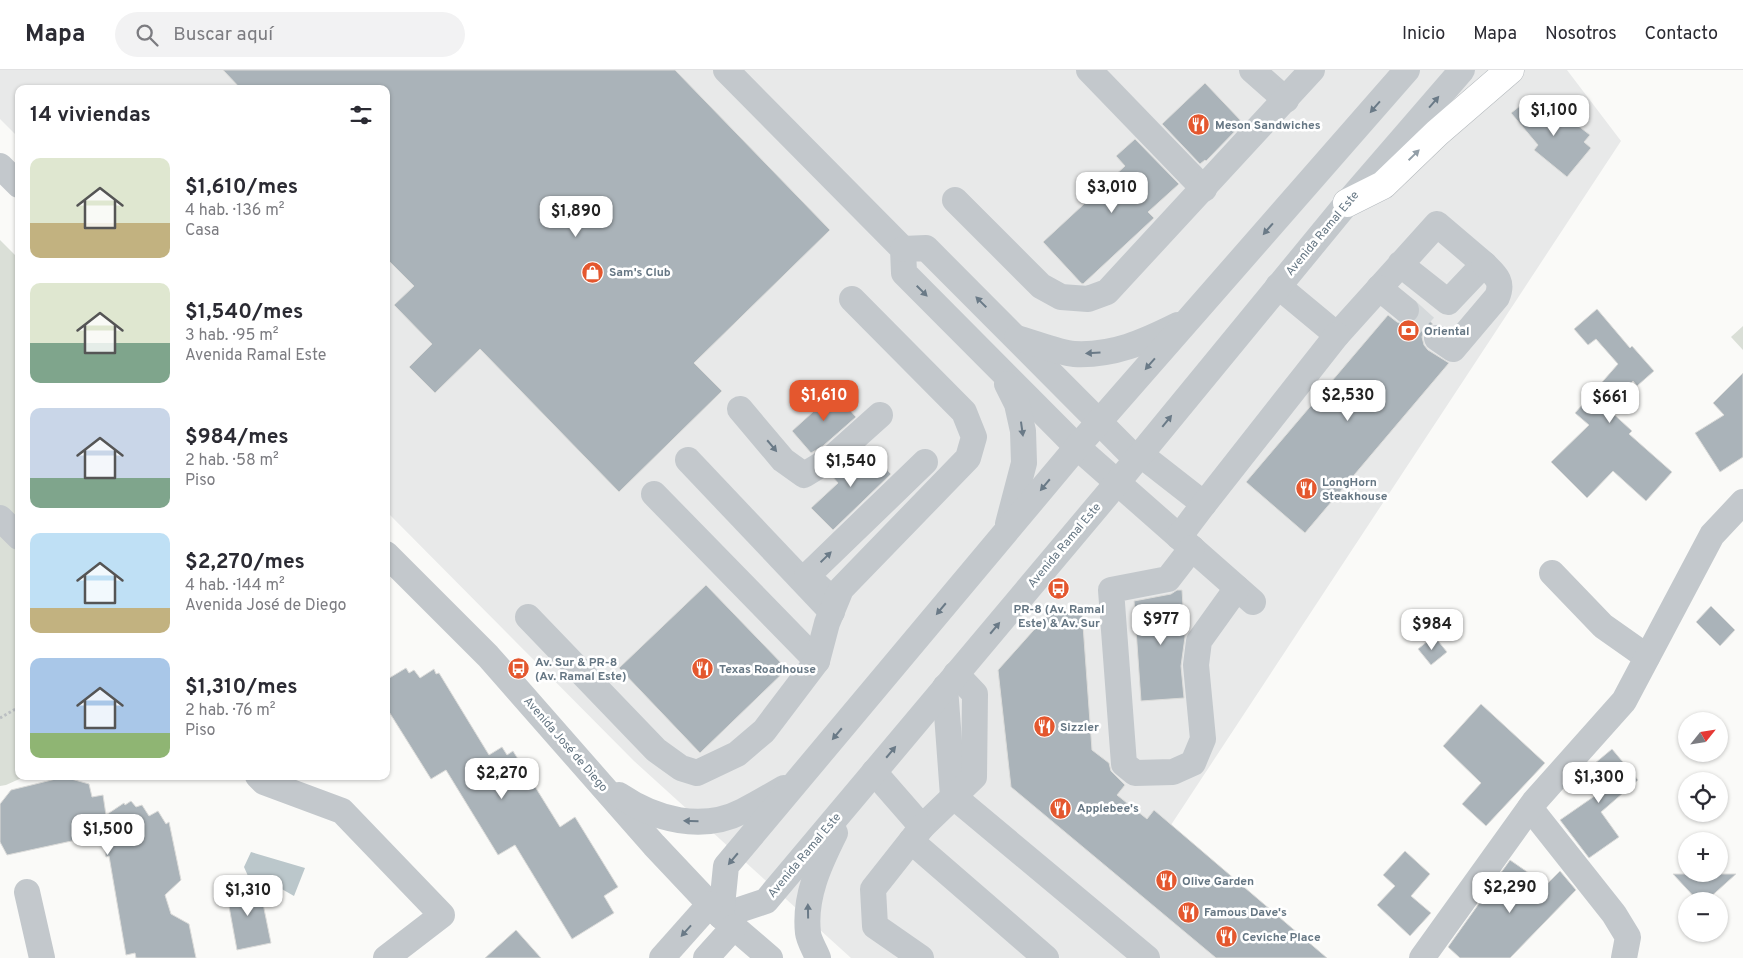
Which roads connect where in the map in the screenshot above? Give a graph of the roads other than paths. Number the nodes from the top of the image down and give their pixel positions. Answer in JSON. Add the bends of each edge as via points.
{"nodes":[{"id":1,"x":726,"y":70,"type":"edge"},
{"id":2,"x":1089,"y":70,"type":"edge"},
{"id":3,"x":1252,"y":70,"type":"edge"},
{"id":4,"x":1312,"y":70,"type":"edge"},
{"id":5,"x":1408,"y":70,"type":"edge"},
{"id":6,"x":1462,"y":70,"type":"edge"},
{"id":7,"x":1510,"y":70,"type":"edge"},
{"id":8,"x":1286,"y":100,"type":"junction"},
{"id":9,"x":0,"y":166,"type":"edge"},
{"id":10,"x":15,"y":181,"type":"edge"},
{"id":11,"x":1204,"y":189,"type":"junction"},
{"id":12,"x":955,"y":200,"type":"dead end"},
{"id":13,"x":1346,"y":203,"type":"junction"},
{"id":14,"x":903,"y":249,"type":"junction"},
{"id":15,"x":1400,"y":264,"type":"junction"},
{"id":16,"x":1484,"y":264,"type":"junction"},
{"id":17,"x":1278,"y":286,"type":"junction"},
{"id":18,"x":1379,"y":288,"type":"junction"},
{"id":19,"x":852,"y":299,"type":"dead end"},
{"id":20,"x":1406,"y":310,"type":"tunnel mouth"},
{"id":21,"x":1188,"y":321,"type":"junction"},
{"id":22,"x":1337,"y":335,"type":"junction"},
{"id":23,"x":1015,"y":337,"type":"junction"},
{"id":24,"x":1437,"y":338,"type":"tunnel mouth"},
{"id":25,"x":998,"y":368,"type":"junction"},
{"id":26,"x":740,"y":409,"type":"dead end"},
{"id":27,"x":880,"y":416,"type":"dead end"},
{"id":28,"x":1099,"y":422,"type":"junction"},
{"id":29,"x":1077,"y":447,"type":"junction"},
{"id":30,"x":1138,"y":456,"type":"junction"},
{"id":31,"x":688,"y":460,"type":"dead end"},
{"id":32,"x":925,"y":462,"type":"dead end"},
{"id":33,"x":1117,"y":483,"type":"junction"},
{"id":34,"x":654,"y":494,"type":"dead end"},
{"id":35,"x":1743,"y":502,"type":"edge"},
{"id":36,"x":1204,"y":504,"type":"junction"},
{"id":37,"x":0,"y":518,"type":"edge"},
{"id":38,"x":1006,"y":531,"type":"junction"},
{"id":39,"x":15,"y":533,"type":"edge"},
{"id":40,"x":1186,"y":543,"type":"junction"},
{"id":41,"x":390,"y":558,"type":"edge"},
{"id":42,"x":1552,"y":573,"type":"dead end"},
{"id":43,"x":834,"y":607,"type":"junction"},
{"id":44,"x":528,"y":617,"type":"dead end"},
{"id":45,"x":1647,"y":657,"type":"junction"},
{"id":46,"x":818,"y":661,"type":"junction"},
{"id":47,"x":951,"y":680,"type":"junction"},
{"id":48,"x":874,"y":772,"type":"junction"},
{"id":49,"x":596,"y":779,"type":"junction"},
{"id":50,"x":800,"y":779,"type":"junction"},
{"id":51,"x":262,"y":780,"type":"edge"},
{"id":52,"x":953,"y":796,"type":"junction"},
{"id":53,"x":853,"y":797,"type":"junction"},
{"id":54,"x":1530,"y":808,"type":"junction"},
{"id":55,"x":916,"y":834,"type":"junction"},
{"id":56,"x":27,"y":892,"type":"dead end"},
{"id":57,"x":722,"y":916,"type":"junction"},
{"id":58,"x":42,"y":958,"type":"edge"},
{"id":59,"x":386,"y":958,"type":"edge"},
{"id":60,"x":662,"y":958,"type":"edge"},
{"id":61,"x":706,"y":958,"type":"edge"},
{"id":62,"x":770,"y":958,"type":"edge"},
{"id":63,"x":818,"y":958,"type":"edge"},
{"id":64,"x":921,"y":958,"type":"edge"},
{"id":65,"x":1046,"y":958,"type":"edge"},
{"id":66,"x":1147,"y":958,"type":"edge"},
{"id":67,"x":1422,"y":958,"type":"edge"},
{"id":68,"x":1625,"y":958,"type":"edge"}],
"edges":[{"from":1,"to":14,"type":"street"},
{"from":2,"to":11,"type":"street"},
{"from":3,"to":8,"type":"street"},
{"from":4,"to":8,"type":"street"},
{"from":5,"to":21,"type":"street","one_way":true},
{"from":13,"to":6,"type":"street","name":"Avenida Ramal Este","one_way":true},
{"from":13,"to":7,"type":"highway","one_way":true,"via":[[1383,185]]},
{"from":8,"to":11,"type":"street"},
{"from":9,"to":10,"type":"street"},
{"from":11,"to":12,"type":"street","via":[[1107,292],[1088,299],[1061,297],[1041,286]]},
{"from":13,"to":17,"type":"street","name":"Avenida Ramal Este"},
{"from":23,"to":14,"type":"street","one_way":true,"via":[[926,248]]},
{"from":14,"to":25,"type":"street","one_way":true,"via":[[904,273]]},
{"from":15,"to":16,"type":"street","via":[[1448,302]]},
{"from":15,"to":16,"type":"street","via":[[1437,224]]},
{"from":15,"to":18,"type":"street"},
{"from":16,"to":24,"type":"street","via":[[1499,280],[1497,297],[1452,349]]},
{"from":17,"to":22,"type":"street"},
{"from":30,"to":17,"type":"street","name":"Avenida Ramal Este","one_way":true},
{"from":18,"to":20,"type":"street"},
{"from":18,"to":22,"type":"street"},
{"from":19,"to":43,"type":"street","via":[[964,412],[974,437],[968,458],[841,589]]},
{"from":21,"to":23,"type":"street","one_way":true,"via":[[1144,342],[1111,352],[1072,354]]},
{"from":21,"to":28,"type":"street","one_way":true},
{"from":22,"to":36,"type":"street"},
{"from":23,"to":28,"type":"street"},
{"from":25,"to":29,"type":"street"},
{"from":25,"to":38,"type":"street","one_way":true,"via":[[1017,404],[1023,431],[1024,463]]},
{"from":26,"to":27,"type":"street","one_way":true,"via":[[783,460],[804,475],[832,458]]},
{"from":28,"to":29,"type":"street"},
{"from":28,"to":30,"type":"street"},
{"from":29,"to":33,"type":"street"},
{"from":29,"to":38,"type":"street","one_way":true},
{"from":30,"to":33,"type":"street","name":"Avenida Ramal Este"},
{"from":30,"to":36,"type":"street"},
{"from":31,"to":43,"type":"street"},
{"from":43,"to":32,"type":"street","one_way":true,"via":[[807,576]]},
{"from":33,"to":40,"type":"street"},
{"from":47,"to":33,"type":"street","name":"Avenida Ramal Este","one_way":true},
{"from":34,"to":46,"type":"street"},
{"from":35,"to":45,"type":"street","via":[[1712,535]]},
{"from":36,"to":40,"type":"street"},
{"from":37,"to":39,"type":"street"},
{"from":38,"to":50,"type":"street","one_way":true},
{"from":40,"to":40,"type":"street","via":[[1245,595],[1199,641],[1196,665],[1203,739],[1192,763],[1173,772],[1134,773],[1124,764],[1111,590],[1168,579]]},
{"from":41,"to":49,"type":"street","name":"Avenida José de Diego","via":[[488,656]]},
{"from":42,"to":45,"type":"street","via":[[1603,626]]},
{"from":43,"to":46,"type":"street"},
{"from":44,"to":46,"type":"street","via":[[656,750],[681,768],[697,773],[737,754],[764,730]]},
{"from":45,"to":54,"type":"street","via":[[1624,701]]},
{"from":48,"to":47,"type":"street","name":"Avenida Ramal Este","one_way":true},
{"from":47,"to":52,"type":"street"},
{"from":48,"to":53,"type":"street","name":"Avenida Ramal Este"},
{"from":48,"to":55,"type":"street"},
{"from":50,"to":49,"type":"street","one_way":true,"via":[[742,812],[717,820],[689,822],[664,818],[637,807]]},
{"from":49,"to":57,"type":"street","name":"Avenida José de Diego"},
{"from":50,"to":57,"type":"street","one_way":true,"via":[[726,866]]},
{"from":51,"to":59,"type":"street","via":[[342,811],[442,915]]},
{"from":52,"to":55,"type":"street"},
{"from":52,"to":66,"type":"street"},
{"from":53,"to":57,"type":"street","name":"Avenida Ramal Este","via":[[766,901]]},
{"from":63,"to":53,"type":"street","one_way":true,"via":[[808,934],[808,903],[820,864]]},
{"from":54,"to":67,"type":"street"},
{"from":54,"to":68,"type":"street","via":[[1614,914],[1628,937]]},
{"from":55,"to":64,"type":"street","via":[[872,889],[874,926]]},
{"from":55,"to":65,"type":"street"},
{"from":56,"to":58,"type":"street"},
{"from":57,"to":60,"type":"street","one_way":true},
{"from":57,"to":61,"type":"street"},
{"from":57,"to":62,"type":"street","name":"Avenida José de Diego"}]}
